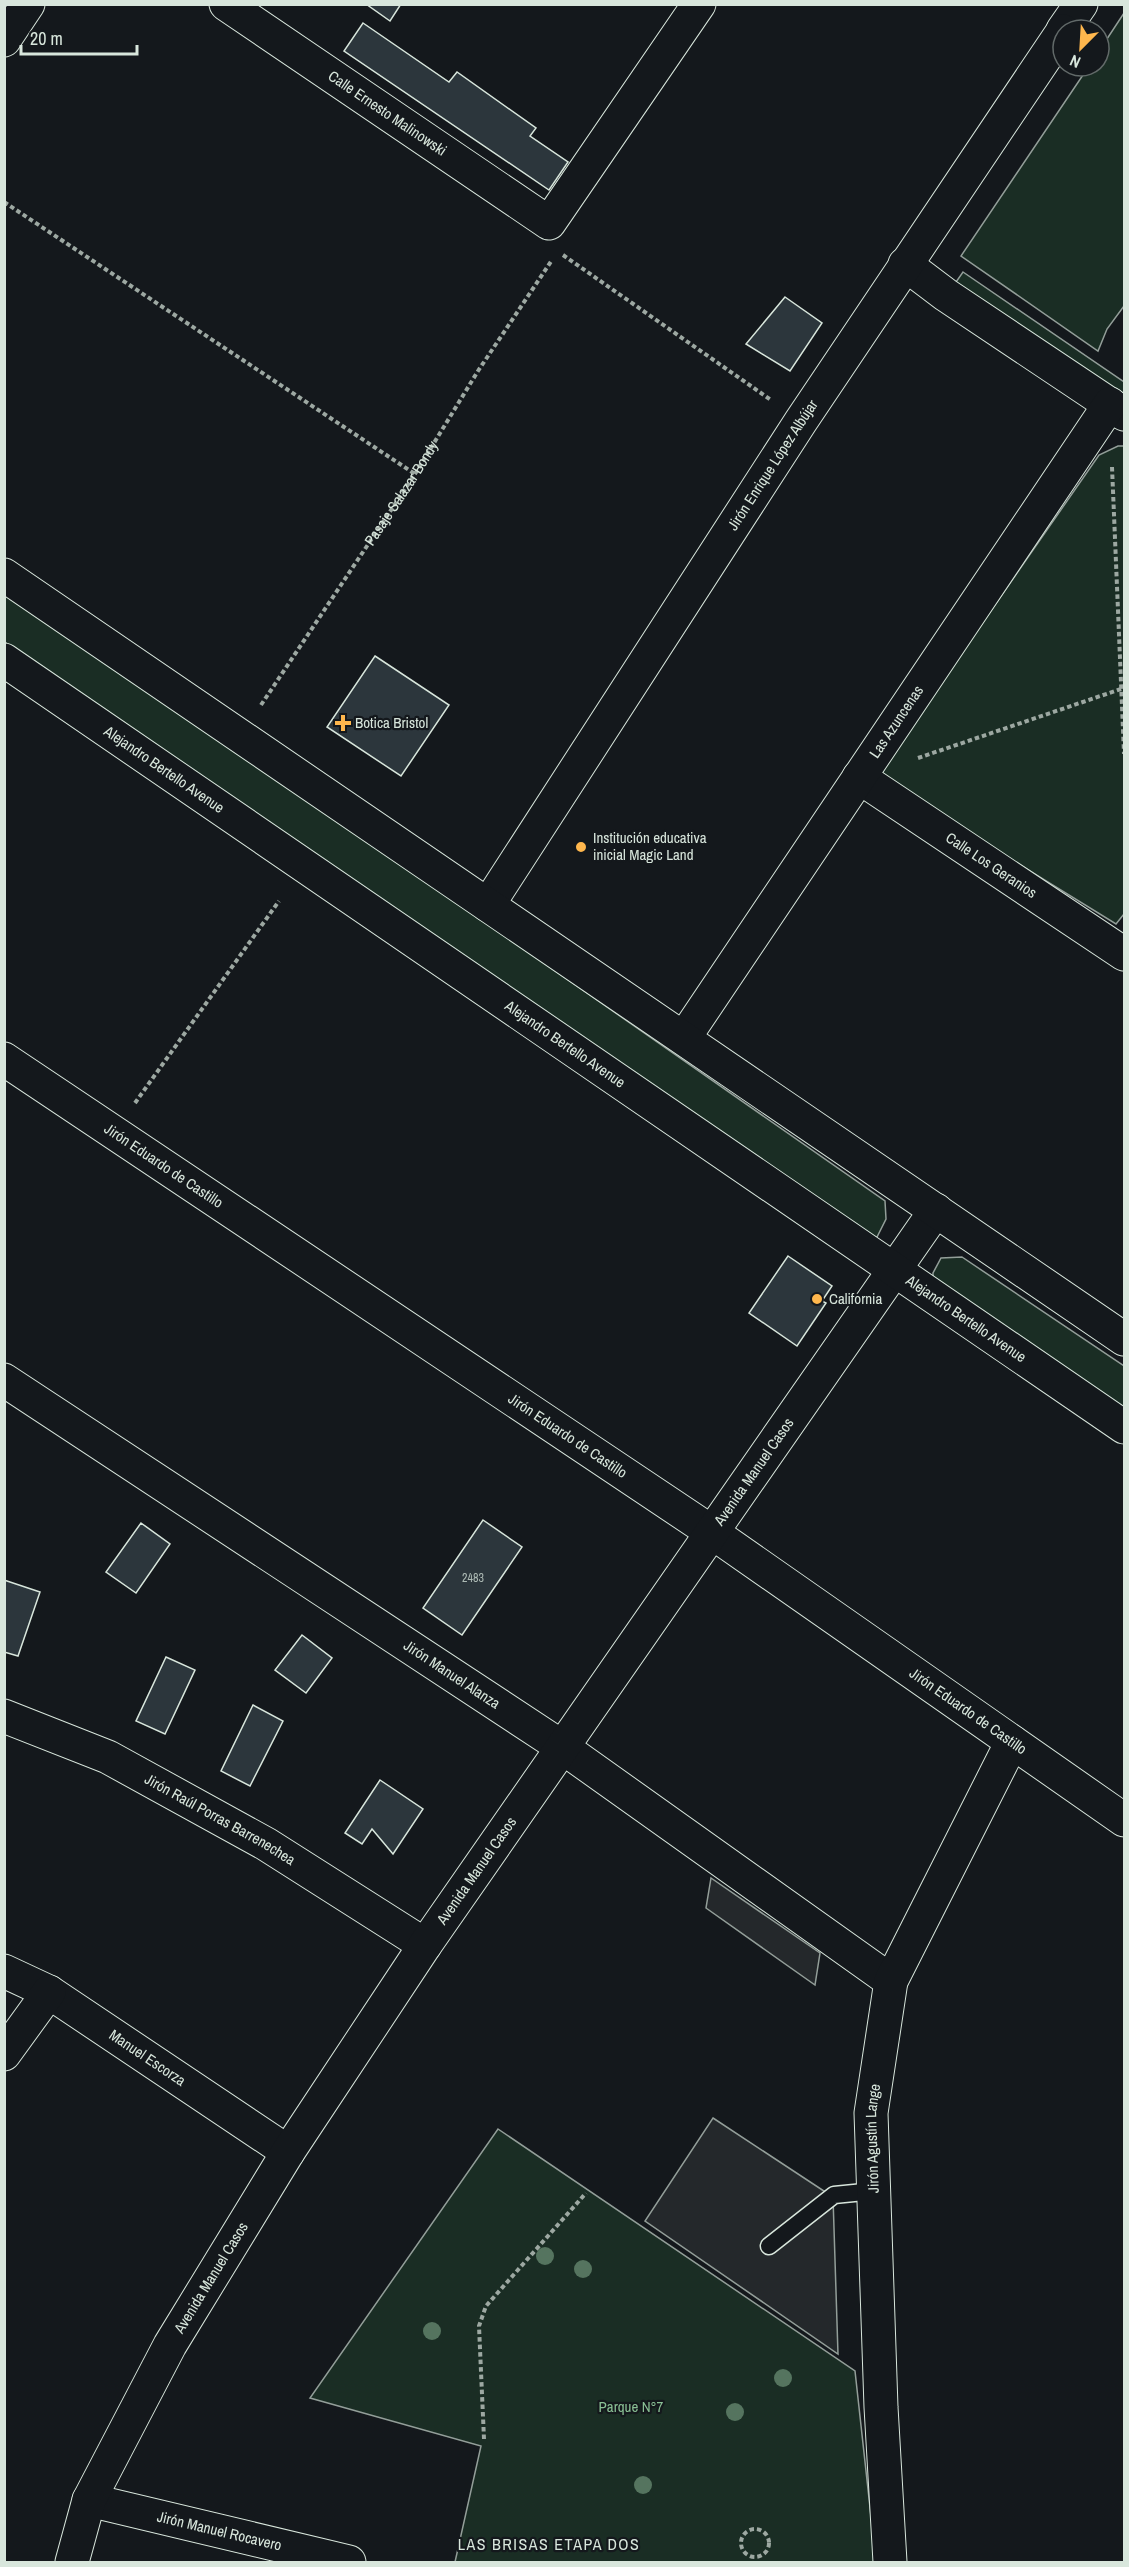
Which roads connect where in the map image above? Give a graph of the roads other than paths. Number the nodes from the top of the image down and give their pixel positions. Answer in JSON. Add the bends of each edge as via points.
{"nodes":[{"id":1,"x":28,"y":4,"type":"edge"},
{"id":2,"x":226,"y":4,"type":"edge"},
{"id":3,"x":699,"y":4,"type":"edge"},
{"id":4,"x":1081,"y":4,"type":"edge"},
{"id":5,"x":1071,"y":18,"type":"edge"},
{"id":6,"x":4,"y":40,"type":"edge"},
{"id":7,"x":1051,"y":48,"type":"edge"},
{"id":8,"x":905,"y":264,"type":"junction"},
{"id":9,"x":1117,"y":409,"type":"edge"},
{"id":10,"x":4,"y":574,"type":"edge"},
{"id":11,"x":4,"y":660,"type":"edge"},
{"id":12,"x":859,"y":777,"type":"junction"},
{"id":13,"x":488,"y":905,"type":"junction"},
{"id":14,"x":1125,"y":954,"type":"edge"},
{"id":15,"x":684,"y":1038,"type":"junction"},
{"id":16,"x":4,"y":1059,"type":"edge"},
{"id":17,"x":936,"y":1210,"type":"junction"},
{"id":18,"x":893,"y":1269,"type":"junction"},
{"id":19,"x":1125,"y":1339,"type":"edge"},
{"id":20,"x":4,"y":1380,"type":"edge"},
{"id":21,"x":1125,"y":1427,"type":"edge"},
{"id":22,"x":713,"y":1533,"type":"junction"},
{"id":23,"x":4,"y":1716,"type":"edge"},
{"id":24,"x":1012,"y":1742,"type":"junction"},
{"id":25,"x":562,"y":1747,"type":"junction"},
{"id":26,"x":1125,"y":1820,"type":"edge"},
{"id":27,"x":425,"y":1945,"type":"junction"},
{"id":28,"x":4,"y":1971,"type":"edge"},
{"id":29,"x":891,"y":1981,"type":"junction"},
{"id":30,"x":49,"y":1992,"type":"junction"},
{"id":31,"x":4,"y":2054,"type":"edge"},
{"id":32,"x":288,"y":2152,"type":"junction"},
{"id":33,"x":874,"y":2191,"type":"junction"},
{"id":34,"x":769,"y":2246,"type":"dead end"},
{"id":35,"x":89,"y":2500,"type":"junction"},
{"id":36,"x":72,"y":2562,"type":"edge"},
{"id":37,"x":349,"y":2562,"type":"edge"},
{"id":38,"x":890,"y":2562,"type":"edge"}],
"edges":[{"from":1,"to":6,"type":"street"},
{"from":2,"to":3,"type":"street","name":"Calle Ernesto Malinowski","via":[[553,237]]},
{"from":4,"to":5,"type":"street","name":"Jirón Enrique López Albújar"},
{"from":7,"to":8,"type":"street","name":"Jirón Enrique López Albújar"},
{"from":8,"to":9,"type":"street"},
{"from":8,"to":13,"type":"street","name":"Jirón Enrique López Albújar"},
{"from":9,"to":12,"type":"street","name":"Las Azuncenas"},
{"from":10,"to":13,"type":"street"},
{"from":11,"to":18,"type":"street","name":"Alejandro Bertello Avenue"},
{"from":12,"to":14,"type":"street","name":"Calle Los Geranios"},
{"from":12,"to":15,"type":"street","name":"Las Azuncenas"},
{"from":13,"to":15,"type":"street"},
{"from":15,"to":17,"type":"street"},
{"from":16,"to":22,"type":"street","name":"Jirón Eduardo de Castillo"},
{"from":17,"to":18,"type":"street","name":"Avenida Manuel Casos"},
{"from":17,"to":19,"type":"street"},
{"from":18,"to":21,"type":"street","name":"Alejandro Bertello Avenue"},
{"from":18,"to":22,"type":"street","name":"Avenida Manuel Casos"},
{"from":20,"to":25,"type":"street","name":"Jirón Manuel Alanza"},
{"from":22,"to":24,"type":"street","name":"Jirón Eduardo de Castillo"},
{"from":22,"to":25,"type":"street","name":"Avenida Manuel Casos"},
{"from":23,"to":27,"type":"street","name":"Jirón Raúl Porras Barrenechea","via":[[108,1757],[266,1844]]},
{"from":24,"to":26,"type":"street","name":"Jirón Eduardo de Castillo"},
{"from":24,"to":29,"type":"street","name":"Jirón Agustín Lange"},
{"from":25,"to":27,"type":"street","name":"Avenida Manuel Casos"},
{"from":25,"to":29,"type":"street","name":"Jirón Manuel Alanza"},
{"from":27,"to":32,"type":"street","name":"Avenida Manuel Casos"},
{"from":28,"to":30,"type":"street","name":"Manuel Escorza"},
{"from":29,"to":33,"type":"street","name":"Jirón Agustín Lange","via":[[871,2114]]},
{"from":30,"to":31,"type":"street"},
{"from":30,"to":32,"type":"street","name":"Manuel Escorza"},
{"from":32,"to":35,"type":"street","name":"Avenida Manuel Casos","via":[[170,2345]]},
{"from":33,"to":34,"type":"lane","via":[[834,2195]]},
{"from":33,"to":38,"type":"street","name":"Jirón Agustín Lange"},
{"from":35,"to":36,"type":"street","name":"Avenida Manuel Casos"},
{"from":35,"to":37,"type":"street","name":"Jirón Manuel Rocavero"}]}
